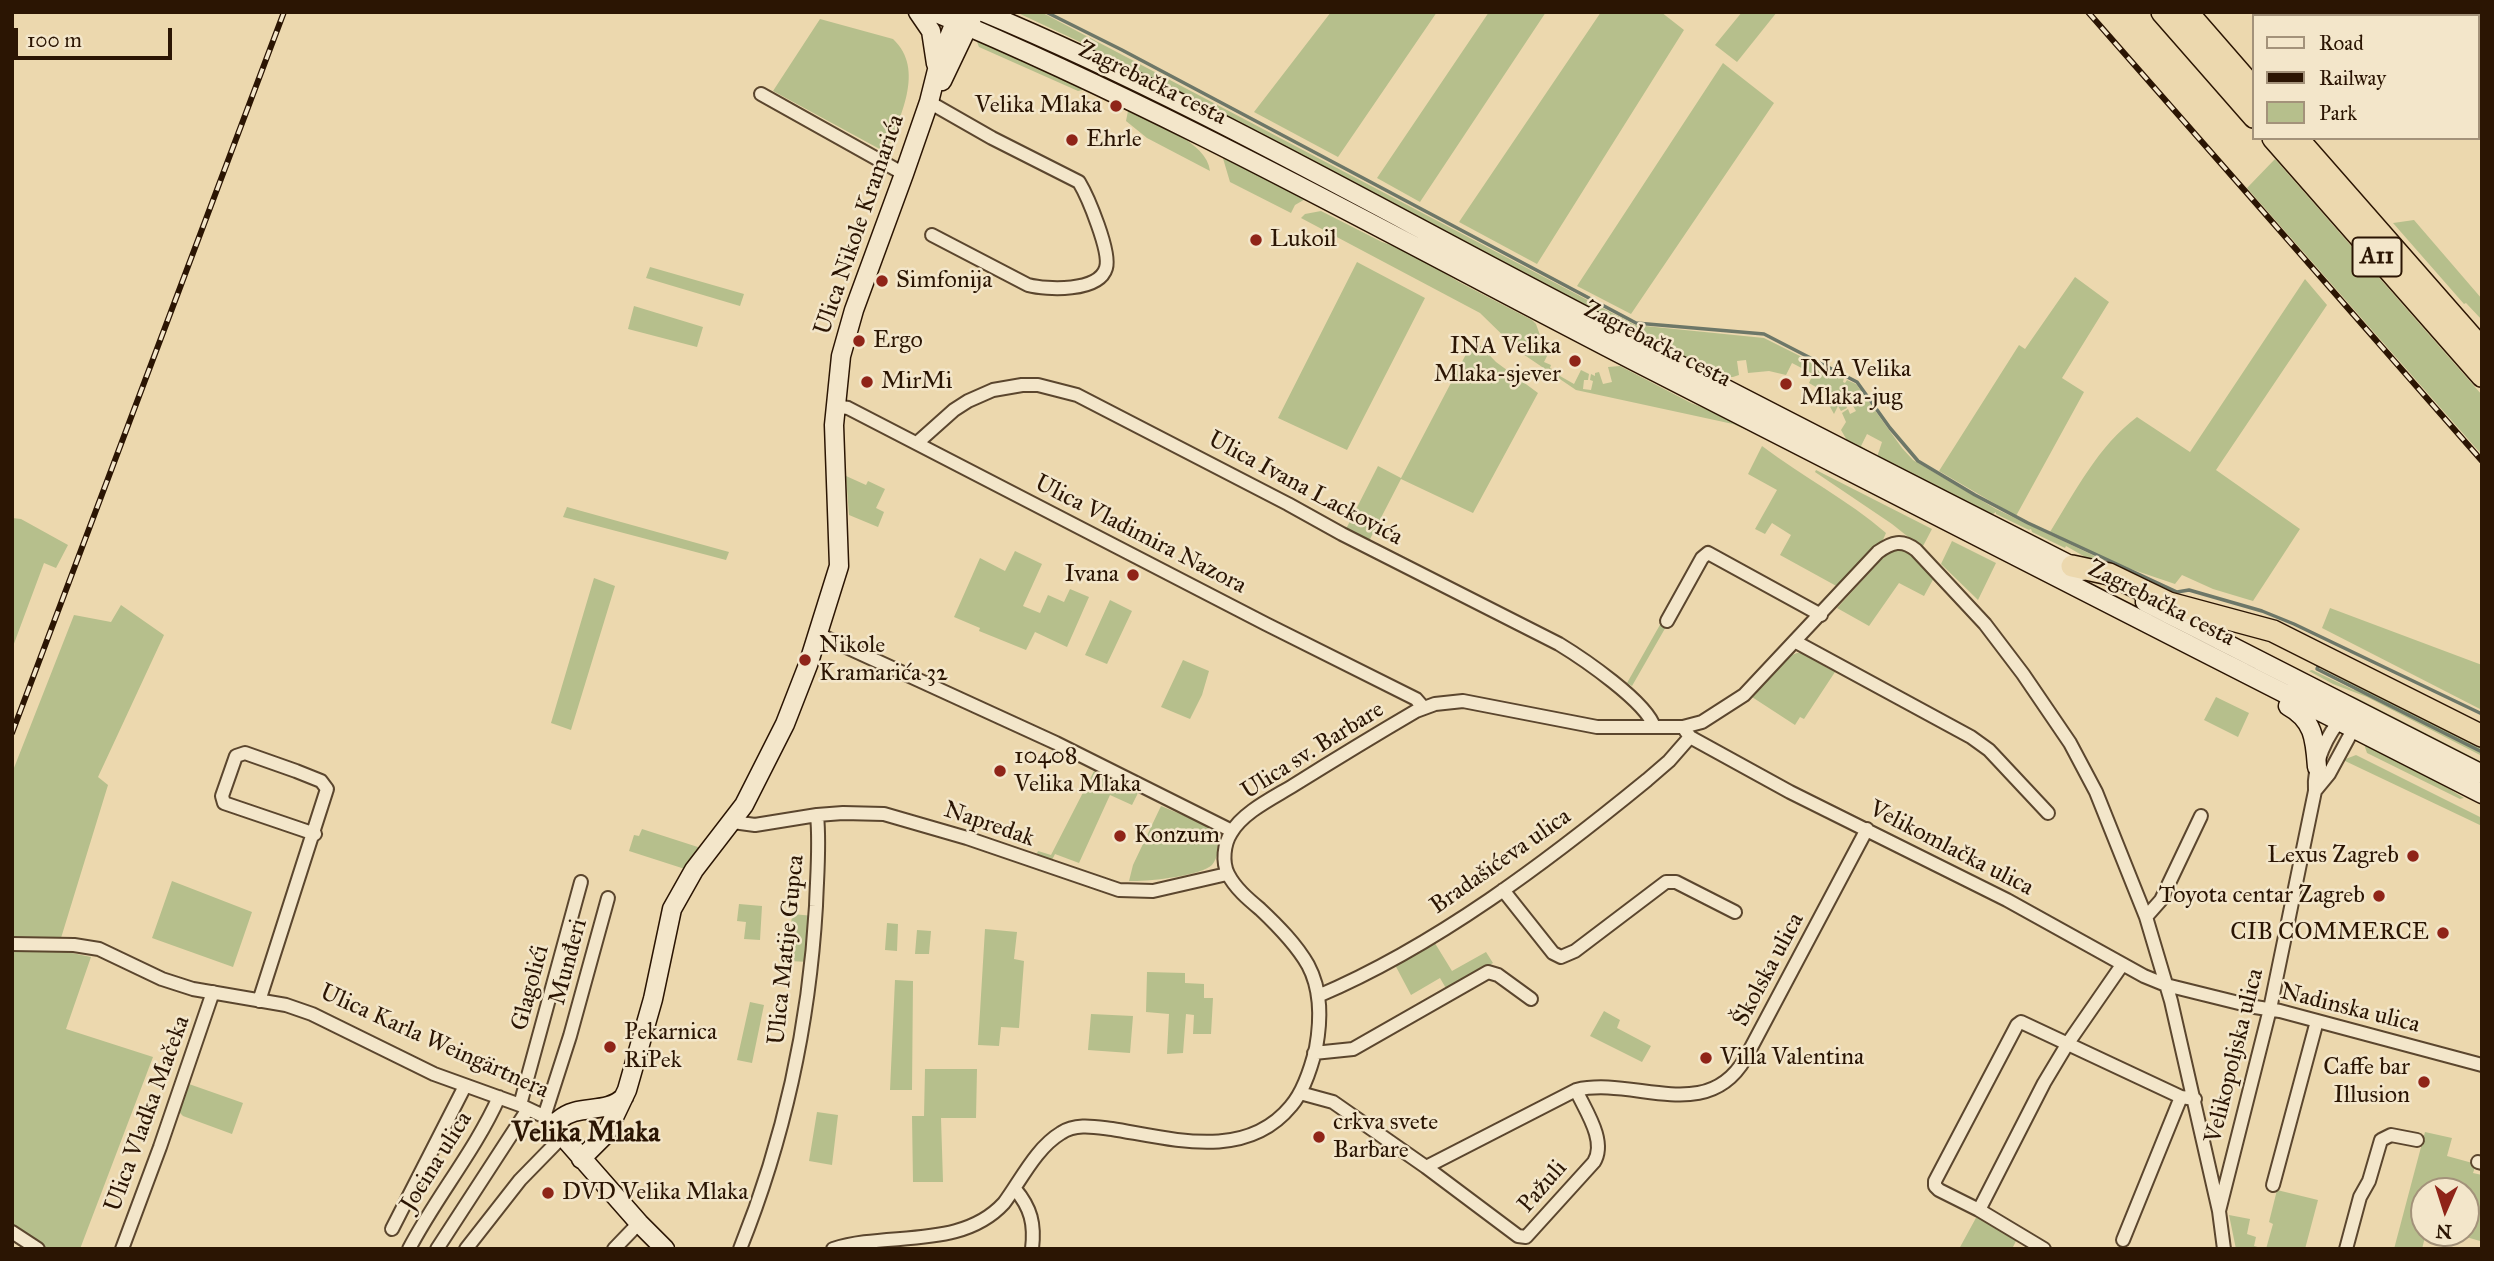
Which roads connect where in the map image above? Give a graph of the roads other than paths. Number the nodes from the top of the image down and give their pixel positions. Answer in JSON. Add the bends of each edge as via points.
{"nodes":[{"id":1,"x":918,"y":12,"type":"edge"},
{"id":2,"x":933,"y":12,"type":"edge"},
{"id":3,"x":982,"y":12,"type":"edge"},
{"id":4,"x":1009,"y":12,"type":"edge"},
{"id":5,"x":2162,"y":12,"type":"edge"},
{"id":6,"x":2187,"y":12,"type":"edge"},
{"id":7,"x":964,"y":18,"type":"edge"},
{"id":8,"x":1028,"y":31,"type":"junction"},
{"id":9,"x":936,"y":72,"type":"junction"},
{"id":10,"x":2252,"y":87,"type":"edge"},
{"id":11,"x":761,"y":94,"type":"dead end"},
{"id":12,"x":929,"y":102,"type":"junction"},
{"id":13,"x":2252,"y":115,"type":"edge"},
{"id":14,"x":2275,"y":140,"type":"edge"},
{"id":15,"x":2299,"y":140,"type":"edge"},
{"id":16,"x":904,"y":174,"type":"junction"},
{"id":17,"x":932,"y":235,"type":"dead end"},
{"id":18,"x":2482,"y":349,"type":"edge"},
{"id":19,"x":2482,"y":376,"type":"edge"},
{"id":20,"x":835,"y":406,"type":"junction"},
{"id":21,"x":917,"y":443,"type":"junction"},
{"id":22,"x":2072,"y":566,"type":"junction"},
{"id":23,"x":1821,"y":615,"type":"junction"},
{"id":24,"x":1667,"y":621,"type":"dead end"},
{"id":25,"x":818,"y":634,"type":"junction"},
{"id":26,"x":1796,"y":642,"type":"junction"},
{"id":27,"x":2262,"y":683,"type":"junction"},
{"id":28,"x":1423,"y":707,"type":"junction"},
{"id":29,"x":2355,"y":708,"type":"junction"},
{"id":30,"x":2346,"y":725,"type":"junction"},
{"id":31,"x":1654,"y":727,"type":"junction"},
{"id":32,"x":1686,"y":732,"type":"junction"},
{"id":33,"x":2482,"y":736,"type":"edge"},
{"id":34,"x":2317,"y":767,"type":"junction"},
{"id":35,"x":2482,"y":774,"type":"edge"},
{"id":36,"x":2315,"y":792,"type":"junction"},
{"id":37,"x":2482,"y":794,"type":"edge"},
{"id":38,"x":2048,"y":813,"type":"dead end"},
{"id":39,"x":817,"y":815,"type":"junction"},
{"id":40,"x":2200,"y":816,"type":"dead end"},
{"id":41,"x":733,"y":822,"type":"junction"},
{"id":42,"x":1867,"y":829,"type":"junction"},
{"id":43,"x":1232,"y":831,"type":"junction"},
{"id":44,"x":315,"y":834,"type":"junction"},
{"id":45,"x":1227,"y":874,"type":"junction"},
{"id":46,"x":581,"y":882,"type":"dead end"},
{"id":47,"x":1503,"y":890,"type":"junction"},
{"id":48,"x":608,"y":898,"type":"dead end"},
{"id":49,"x":1735,"y":912,"type":"dead end"},
{"id":50,"x":2147,"y":916,"type":"junction"},
{"id":51,"x":12,"y":944,"type":"edge"},
{"id":52,"x":2123,"y":965,"type":"junction"},
{"id":53,"x":2166,"y":985,"type":"junction"},
{"id":54,"x":213,"y":992,"type":"junction"},
{"id":55,"x":2208,"y":995,"type":"joint"},
{"id":56,"x":1318,"y":996,"type":"junction"},
{"id":57,"x":1531,"y":999,"type":"dead end"},
{"id":58,"x":259,"y":1001,"type":"junction"},
{"id":59,"x":2270,"y":1009,"type":"junction"},
{"id":60,"x":2317,"y":1021,"type":"junction"},
{"id":61,"x":2068,"y":1043,"type":"junction"},
{"id":62,"x":1314,"y":1053,"type":"junction"},
{"id":63,"x":2482,"y":1065,"type":"edge"},
{"id":64,"x":465,"y":1086,"type":"junction"},
{"id":65,"x":1576,"y":1090,"type":"junction"},
{"id":66,"x":1300,"y":1093,"type":"junction"},
{"id":67,"x":499,"y":1097,"type":"junction"},
{"id":68,"x":624,"y":1097,"type":"junction"},
{"id":69,"x":2188,"y":1098,"type":"junction"},
{"id":70,"x":524,"y":1107,"type":"junction"},
{"id":71,"x":555,"y":1126,"type":"junction"},
{"id":72,"x":2417,"y":1140,"type":"dead end"},
{"id":73,"x":581,"y":1159,"type":"junction"},
{"id":74,"x":1426,"y":1167,"type":"junction"},
{"id":75,"x":2273,"y":1185,"type":"dead end"},
{"id":76,"x":1015,"y":1189,"type":"junction"},
{"id":77,"x":1979,"y":1210,"type":"junction"},
{"id":78,"x":2219,"y":1211,"type":"junction"},
{"id":79,"x":639,"y":1223,"type":"junction"},
{"id":80,"x":392,"y":1229,"type":"dead end"},
{"id":81,"x":12,"y":1232,"type":"edge"},
{"id":82,"x":2123,"y":1240,"type":"dead end"},
{"id":83,"x":662,"y":1248,"type":"edge"},
{"id":84,"x":38,"y":1249,"type":"edge"},
{"id":85,"x":122,"y":1249,"type":"edge"},
{"id":86,"x":409,"y":1249,"type":"edge"},
{"id":87,"x":437,"y":1249,"type":"edge"},
{"id":88,"x":466,"y":1249,"type":"edge"},
{"id":89,"x":614,"y":1249,"type":"edge"},
{"id":90,"x":740,"y":1249,"type":"edge"},
{"id":91,"x":833,"y":1249,"type":"edge"},
{"id":92,"x":1032,"y":1249,"type":"edge"},
{"id":93,"x":2044,"y":1249,"type":"edge"},
{"id":94,"x":2224,"y":1249,"type":"edge"},
{"id":95,"x":2346,"y":1249,"type":"edge"}],
"edges":[{"from":1,"to":9,"type":"main road","via":[[931,31]]},
{"from":2,"to":7,"type":"main road","name":"Zagrebačka cesta"},
{"from":3,"to":8,"type":"main road","name":"Zagrebačka cesta"},
{"from":4,"to":8,"type":"main road"},
{"from":5,"to":13,"type":"highway"},
{"from":6,"to":10,"type":"highway"},
{"from":7,"to":9,"type":"main road","name":"Ulica Nikole Kramarića"},
{"from":7,"to":12,"type":"main road","name":"Ulica Nikole Kramarića","via":[[944,79]]},
{"from":7,"to":27,"type":"main road","name":"Zagrebačka cesta","via":[[1211,140]]},
{"from":8,"to":22,"type":"main road","name":"Zagrebačka cesta","via":[[1226,126],[1775,416]]},
{"from":9,"to":12,"type":"main road","name":"Ulica Nikole Kramarića"},
{"from":11,"to":16,"type":"street"},
{"from":12,"to":16,"type":"main road","name":"Ulica Nikole Kramarića"},
{"from":12,"to":17,"type":"street","via":[[1079,181],[1107,265],[1103,276],[1093,282],[1040,288]]},
{"from":14,"to":19,"type":"highway","number":"A11"},
{"from":15,"to":18,"type":"highway","number":"A11"},
{"from":16,"to":20,"type":"main road","name":"Ulica Nikole Kramarića","via":[[854,310],[841,356]]},
{"from":20,"to":21,"type":"street","name":"Ulica Vladimira Nazora","via":[[848,408]]},
{"from":20,"to":25,"type":"main road","name":"Ulica Nikole Kramarića","via":[[839,566]]},
{"from":21,"to":28,"type":"street","name":"Ulica Vladimira Nazora","via":[[1416,699]]},
{"from":21,"to":31,"type":"street","name":"Ulica Ivana Lackovića","via":[[968,401],[993,390],[1022,384],[1077,395],[1559,644],[1612,680],[1647,713]]},
{"from":22,"to":29,"type":"main road","name":"Zagrebačka cesta"},
{"from":22,"to":33,"type":"highway","via":[[2109,575],[2169,603],[2273,631]]},
{"from":23,"to":24,"type":"street","via":[[1707,553]]},
{"from":23,"to":26,"type":"street","name":"Ulica sv. Barbare"},
{"from":23,"to":50,"type":"street","name":"Ulica sv. Barbare","via":[[1878,552],[1899,542],[1910,545],[1966,602],[2070,743],[2096,792]]},
{"from":25,"to":41,"type":"main road","name":"Ulica Nikole Kramarića","via":[[790,715]]},
{"from":25,"to":43,"type":"street","via":[[1056,743]]},
{"from":26,"to":32,"type":"street","name":"Ulica sv. Barbare","via":[[1733,704]]},
{"from":26,"to":38,"type":"street","via":[[1971,737]]},
{"from":27,"to":30,"type":"main road","name":"Zagrebačka cesta"},
{"from":27,"to":34,"type":"main road","via":[[2310,726]]},
{"from":28,"to":31,"type":"street","name":"Ulica sv. Barbare","via":[[1471,702],[1585,725]]},
{"from":28,"to":43,"type":"street","name":"Ulica sv. Barbare","via":[[1275,796]]},
{"from":29,"to":30,"type":"street","name":"Velikopoljska ulica","via":[[2357,719]]},
{"from":29,"to":35,"type":"main road","name":"Zagrebačka cesta"},
{"from":30,"to":34,"type":"street","name":"Velikopoljska ulica","via":[[2329,738]]},
{"from":30,"to":36,"type":"street","name":"Velikopoljska ulica","via":[[2329,774]]},
{"from":30,"to":37,"type":"main road","name":"Zagrebačka cesta"},
{"from":31,"to":32,"type":"street","name":"Ulica sv. Barbare"},
{"from":32,"to":42,"type":"street","name":"Velikomlačka ulica","via":[[1790,792]]},
{"from":32,"to":47,"type":"street","name":"Bradašićeva ulica","via":[[1669,761]]},
{"from":34,"to":36,"type":"street","name":"Velikopoljska ulica"},
{"from":36,"to":59,"type":"street","name":"Velikopoljska ulica"},
{"from":39,"to":41,"type":"street","name":"Napredak","via":[[755,825]]},
{"from":39,"to":45,"type":"street","name":"Napredak","via":[[860,812],[900,817],[1119,890],[1153,891]]},
{"from":39,"to":90,"type":"street","name":"Ulica Matije Gupca","via":[[813,950],[802,1042],[781,1126]]},
{"from":40,"to":50,"type":"street","via":[[2161,900]]},
{"from":41,"to":68,"type":"main road","name":"Ulica Nikole Kramarića","via":[[694,870],[672,909],[653,999]]},
{"from":42,"to":52,"type":"street","name":"Velikomlačka ulica"},
{"from":42,"to":65,"type":"street","name":"Školska ulica","via":[[1745,1059],[1728,1080],[1710,1091],[1688,1096],[1602,1087]]},
{"from":43,"to":45,"type":"street","name":"Ulica sv. Barbare","via":[[1225,852]]},
{"from":44,"to":44,"type":"street","via":[[327,794],[321,780],[245,753],[236,756],[222,796],[224,803]]},
{"from":44,"to":58,"type":"street"},
{"from":45,"to":56,"type":"street","via":[[1292,941],[1309,968]]},
{"from":46,"to":70,"type":"street","name":"Glagolići"},
{"from":47,"to":49,"type":"street","via":[[1561,957],[1666,882],[1676,882]]},
{"from":47,"to":56,"type":"street","name":"Bradašićeva ulica","via":[[1399,955]]},
{"from":48,"to":71,"type":"street","name":"Munđeri","via":[[570,1037]]},
{"from":50,"to":53,"type":"street"},
{"from":51,"to":54,"type":"street","name":"Ulica Karla Weingärtnera","via":[[99,949],[162,979]]},
{"from":52,"to":53,"type":"street","name":"Velikomlačka ulica"},
{"from":52,"to":61,"type":"street"},
{"from":53,"to":55,"type":"street","name":"Velikomlačka ulica"},
{"from":53,"to":69,"type":"street"},
{"from":54,"to":58,"type":"street","name":"Ulica Karla Weingärtnera"},
{"from":54,"to":85,"type":"street","name":"Ulica Vladka Mačeka"},
{"from":55,"to":59,"type":"street","name":"Nadinska ulica"},
{"from":56,"to":62,"type":"street","via":[[1320,1026]]},
{"from":57,"to":62,"type":"street","via":[[1488,972],[1353,1049]]},
{"from":58,"to":64,"type":"street","name":"Ulica Karla Weingärtnera","via":[[312,1014]]},
{"from":59,"to":60,"type":"street","name":"Nadinska ulica"},
{"from":59,"to":78,"type":"street","name":"Velikopoljska ulica"},
{"from":60,"to":63,"type":"street","name":"Nadinska ulica"},
{"from":60,"to":75,"type":"street"},
{"from":61,"to":69,"type":"street"},
{"from":61,"to":77,"type":"street"},
{"from":61,"to":77,"type":"street","via":[[2026,1023],[2017,1025],[1936,1181],[1939,1190]]},
{"from":62,"to":66,"type":"street"},
{"from":64,"to":67,"type":"street","name":"Ulica Karla Weingärtnera"},
{"from":64,"to":80,"type":"street","name":"Jocina ulica"},
{"from":65,"to":74,"type":"street","name":"Školska ulica"},
{"from":65,"to":74,"type":"street","name":"Pažuli","via":[[1599,1152],[1526,1237],[1518,1236]]},
{"from":66,"to":74,"type":"street","via":[[1333,1102]]},
{"from":66,"to":76,"type":"street","via":[[1270,1128],[1238,1140],[1192,1141],[1098,1127],[1073,1128],[1051,1140]]},
{"from":67,"to":70,"type":"street","name":"Ulica Karla Weingärtnera"},
{"from":67,"to":86,"type":"street","name":"Jocina ulica"},
{"from":68,"to":71,"type":"main road","name":"Ulica Karla Weingärtnera","via":[[611,1106],[572,1112]]},
{"from":68,"to":73,"type":"main road","name":"Ulica Nikole Kramarića","via":[[606,1134]]},
{"from":69,"to":78,"type":"street"},
{"from":69,"to":82,"type":"street"},
{"from":70,"to":71,"type":"street","name":"Ulica Karla Weingärtnera"},
{"from":70,"to":87,"type":"street","name":"Glagolići"},
{"from":71,"to":73,"type":"main road"},
{"from":71,"to":88,"type":"street"},
{"from":72,"to":95,"type":"street","via":[[2390,1135],[2381,1140]]},
{"from":73,"to":79,"type":"main road"},
{"from":76,"to":91,"type":"street","via":[[987,1219],[959,1231]]},
{"from":76,"to":92,"type":"street","via":[[1031,1214]]},
{"from":77,"to":93,"type":"street"},
{"from":78,"to":94,"type":"street","name":"Velikopoljska ulica"},
{"from":79,"to":83,"type":"main road"},
{"from":79,"to":89,"type":"street"},
{"from":81,"to":84,"type":"street"}]}
